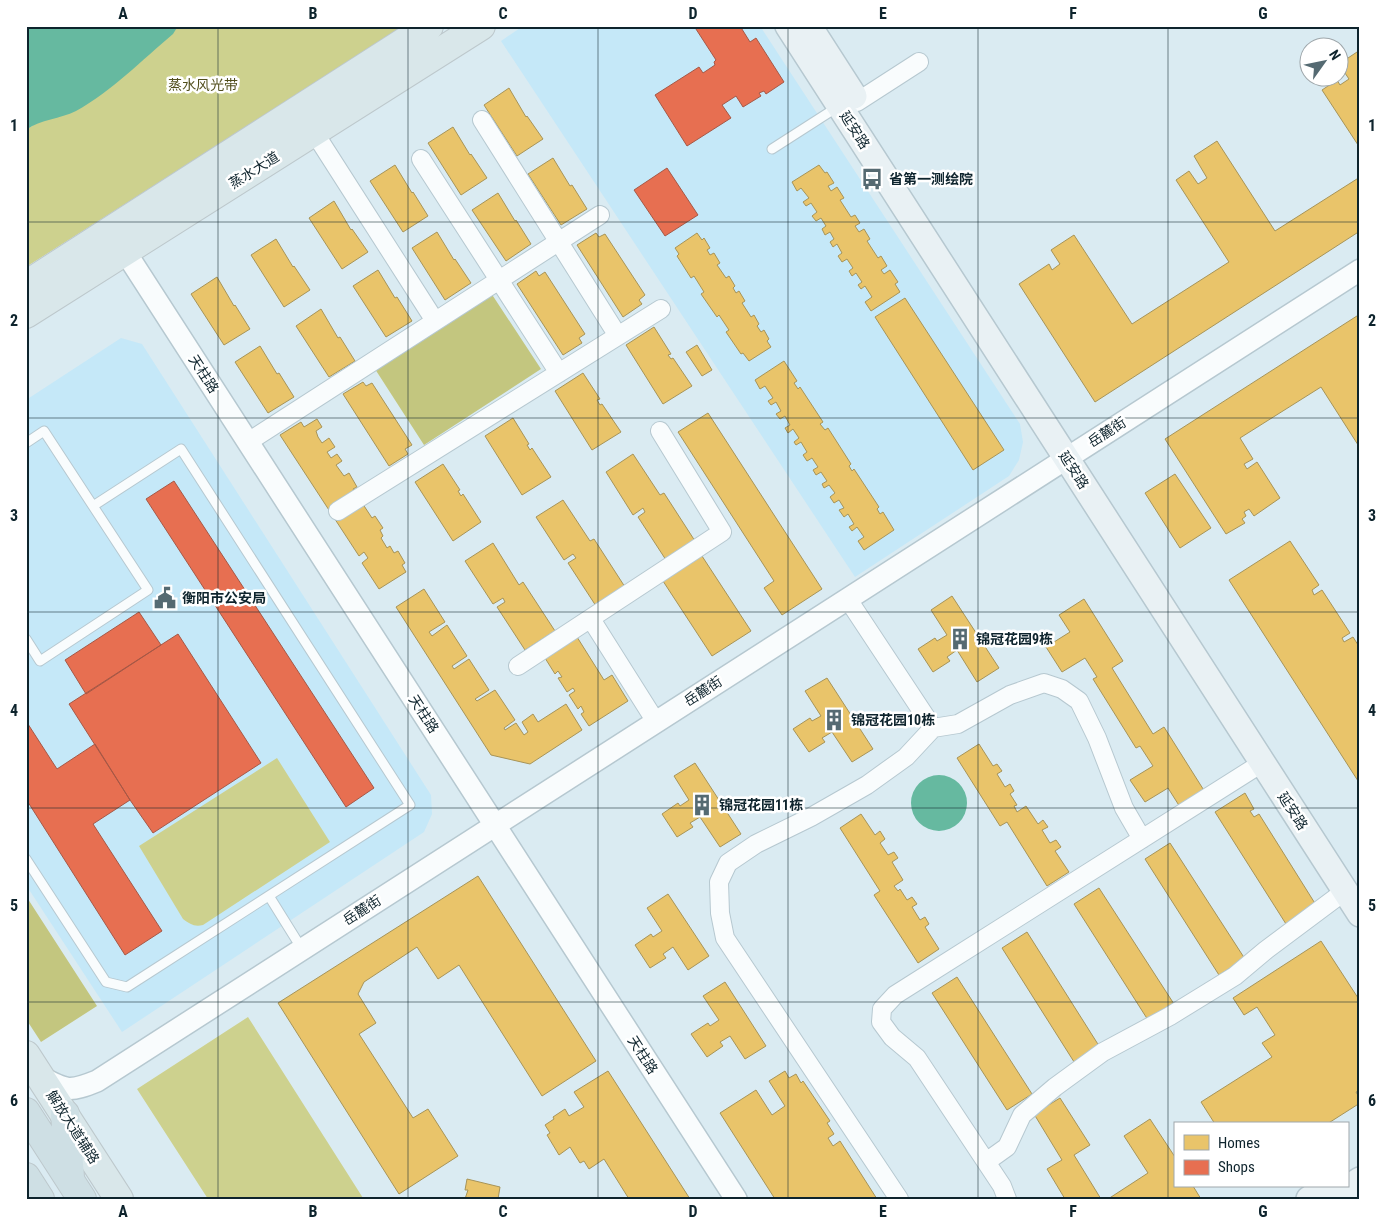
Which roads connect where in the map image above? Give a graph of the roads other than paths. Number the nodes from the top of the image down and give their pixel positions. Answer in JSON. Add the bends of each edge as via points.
{"nodes":[{"id":1,"x":429,"y":26,"type":"edge"},
{"id":2,"x":481,"y":26,"type":"edge"},
{"id":3,"x":788,"y":26,"type":"edge"},
{"id":4,"x":809,"y":26,"type":"edge"},
{"id":5,"x":919,"y":62,"type":"dead end"},
{"id":6,"x":848,"y":104,"type":"junction"},
{"id":7,"x":482,"y":120,"type":"dead end"},
{"id":8,"x":314,"y":132,"type":"junction"},
{"id":9,"x":772,"y":149,"type":"dead end"},
{"id":10,"x":422,"y":159,"type":"dead end"},
{"id":11,"x":600,"y":215,"type":"dead end"},
{"id":12,"x":118,"y":241,"type":"junction"},
{"id":13,"x":558,"y":242,"type":"junction"},
{"id":14,"x":1360,"y":270,"type":"edge"},
{"id":15,"x":500,"y":280,"type":"junction"},
{"id":16,"x":1360,"y":282,"type":"edge"},
{"id":17,"x":26,"y":284,"type":"edge"},
{"id":18,"x":660,"y":310,"type":"dead end"},
{"id":19,"x":26,"y":314,"type":"edge"},
{"id":20,"x":435,"y":321,"type":"junction"},
{"id":21,"x":618,"y":336,"type":"junction"},
{"id":22,"x":559,"y":373,"type":"junction"},
{"id":23,"x":660,"y":431,"type":"dead end"},
{"id":24,"x":248,"y":442,"type":"junction"},
{"id":25,"x":26,"y":443,"type":"edge"},
{"id":26,"x":1075,"y":458,"type":"junction"},
{"id":27,"x":93,"y":506,"type":"junction"},
{"id":28,"x":338,"y":511,"type":"dead end"},
{"id":29,"x":854,"y":607,"type":"junction"},
{"id":30,"x":591,"y":619,"type":"junction"},
{"id":31,"x":26,"y":639,"type":"edge"},
{"id":32,"x":518,"y":666,"type":"dead end"},
{"id":33,"x":656,"y":722,"type":"junction"},
{"id":34,"x":933,"y":728,"type":"junction"},
{"id":35,"x":1262,"y":763,"type":"junction"},
{"id":36,"x":498,"y":829,"type":"junction"},
{"id":37,"x":1142,"y":839,"type":"junction"},
{"id":38,"x":26,"y":859,"type":"edge"},
{"id":39,"x":1352,"y":888,"type":"edge"},
{"id":40,"x":269,"y":896,"type":"junction"},
{"id":41,"x":1360,"y":914,"type":"edge"},
{"id":42,"x":302,"y":948,"type":"junction"},
{"id":43,"x":26,"y":1055,"type":"edge"},
{"id":44,"x":41,"y":1078,"type":"junction"},
{"id":45,"x":26,"y":1112,"type":"edge"},
{"id":46,"x":64,"y":1114,"type":"junction"},
{"id":47,"x":986,"y":1162,"type":"junction"},
{"id":48,"x":1360,"y":1166,"type":"edge"},
{"id":49,"x":1348,"y":1173,"type":"edge"},
{"id":50,"x":26,"y":1177,"type":"edge"},
{"id":51,"x":1360,"y":1180,"type":"edge"},
{"id":52,"x":1325,"y":1188,"type":"edge"},
{"id":53,"x":1348,"y":1188,"type":"edge"},
{"id":54,"x":1348,"y":1188,"type":"edge"},
{"id":55,"x":76,"y":1190,"type":"edge"},
{"id":56,"x":40,"y":1199,"type":"edge"},
{"id":57,"x":119,"y":1199,"type":"edge"},
{"id":58,"x":736,"y":1199,"type":"edge"},
{"id":59,"x":899,"y":1199,"type":"edge"},
{"id":60,"x":1007,"y":1199,"type":"edge"},
{"id":61,"x":1309,"y":1199,"type":"edge"},
{"id":62,"x":1331,"y":1199,"type":"edge"}],
"edges":[{"from":1,"to":12,"type":"main road","name":"蒸水大道"},
{"from":2,"to":8,"type":"main road","name":"蒸水大道"},
{"from":3,"to":6,"type":"main road","name":"延安路"},
{"from":4,"to":6,"type":"main road","name":"延安路"},
{"from":5,"to":6,"type":"street"},
{"from":6,"to":9,"type":"lane"},
{"from":6,"to":26,"type":"main road","name":"延安路"},
{"from":7,"to":13,"type":"street"},
{"from":8,"to":12,"type":"main road","name":"蒸水大道"},
{"from":8,"to":20,"type":"street"},
{"from":10,"to":15,"type":"street"},
{"from":11,"to":13,"type":"street"},
{"from":12,"to":17,"type":"main road","name":"蒸水大道"},
{"from":12,"to":19,"type":"main road","name":"蒸水大道"},
{"from":12,"to":24,"type":"street","name":"天柱路"},
{"from":13,"to":15,"type":"street"},
{"from":13,"to":21,"type":"street"},
{"from":14,"to":26,"type":"street","name":"岳麓街"},
{"from":15,"to":20,"type":"street"},
{"from":15,"to":22,"type":"street"},
{"from":16,"to":26,"type":"street","name":"岳麓街"},
{"from":18,"to":21,"type":"street"},
{"from":20,"to":24,"type":"street"},
{"from":21,"to":22,"type":"street"},
{"from":22,"to":28,"type":"street"},
{"from":23,"to":30,"type":"street","via":[[722,532]]},
{"from":24,"to":36,"type":"street","name":"天柱路"},
{"from":25,"to":27,"type":"lane","via":[[44,431]]},
{"from":26,"to":29,"type":"street","name":"岳麓街"},
{"from":26,"to":33,"type":"street","name":"岳麓街"},
{"from":26,"to":35,"type":"main road","name":"延安路"},
{"from":26,"to":39,"type":"main road","name":"延安路"},
{"from":27,"to":31,"type":"lane","via":[[148,590],[40,660]]},
{"from":27,"to":40,"type":"lane","via":[[181,449],[410,805]]},
{"from":29,"to":34,"type":"street"},
{"from":29,"to":36,"type":"street","name":"岳麓街"},
{"from":30,"to":32,"type":"street"},
{"from":30,"to":33,"type":"street"},
{"from":33,"to":36,"type":"street","name":"岳麓街"},
{"from":34,"to":37,"type":"street","via":[[958,724],[1010,696],[1044,683],[1062,689],[1079,701],[1098,738],[1124,808]]},
{"from":34,"to":59,"type":"street","via":[[906,757],[867,785],[756,844],[728,863],[719,882],[725,938]]},
{"from":35,"to":37,"type":"street"},
{"from":35,"to":39,"type":"main road","name":"延安路"},
{"from":36,"to":42,"type":"street","name":"岳麓街"},
{"from":36,"to":46,"type":"street","name":"岳麓街"},
{"from":36,"to":58,"type":"street","name":"天柱路"},
{"from":37,"to":47,"type":"street","via":[[895,995],[882,1008],[881,1022],[892,1037],[917,1058]]},
{"from":38,"to":40,"type":"lane","via":[[106,982],[127,987]]},
{"from":39,"to":41,"type":"main road","name":"延安路"},
{"from":39,"to":47,"type":"street","via":[[1234,976],[1103,1052],[1055,1087],[1022,1115],[1007,1147]]},
{"from":40,"to":42,"type":"lane"},
{"from":42,"to":44,"type":"street","name":"岳麓街","via":[[97,1080],[76,1089],[60,1088]]},
{"from":43,"to":44,"type":"main road","name":"解放大道辅路"},
{"from":44,"to":46,"type":"main road","name":"解放大道辅路"},
{"from":45,"to":55,"type":"highway"},
{"from":46,"to":55,"type":"highway"},
{"from":46,"to":57,"type":"main road","name":"解放大道辅路"},
{"from":47,"to":60,"type":"street"},
{"from":48,"to":49,"type":"main road"},
{"from":50,"to":56,"type":"highway"},
{"from":51,"to":54,"type":"main road"},
{"from":52,"to":61,"type":"main road"},
{"from":53,"to":62,"type":"main road"}]}
